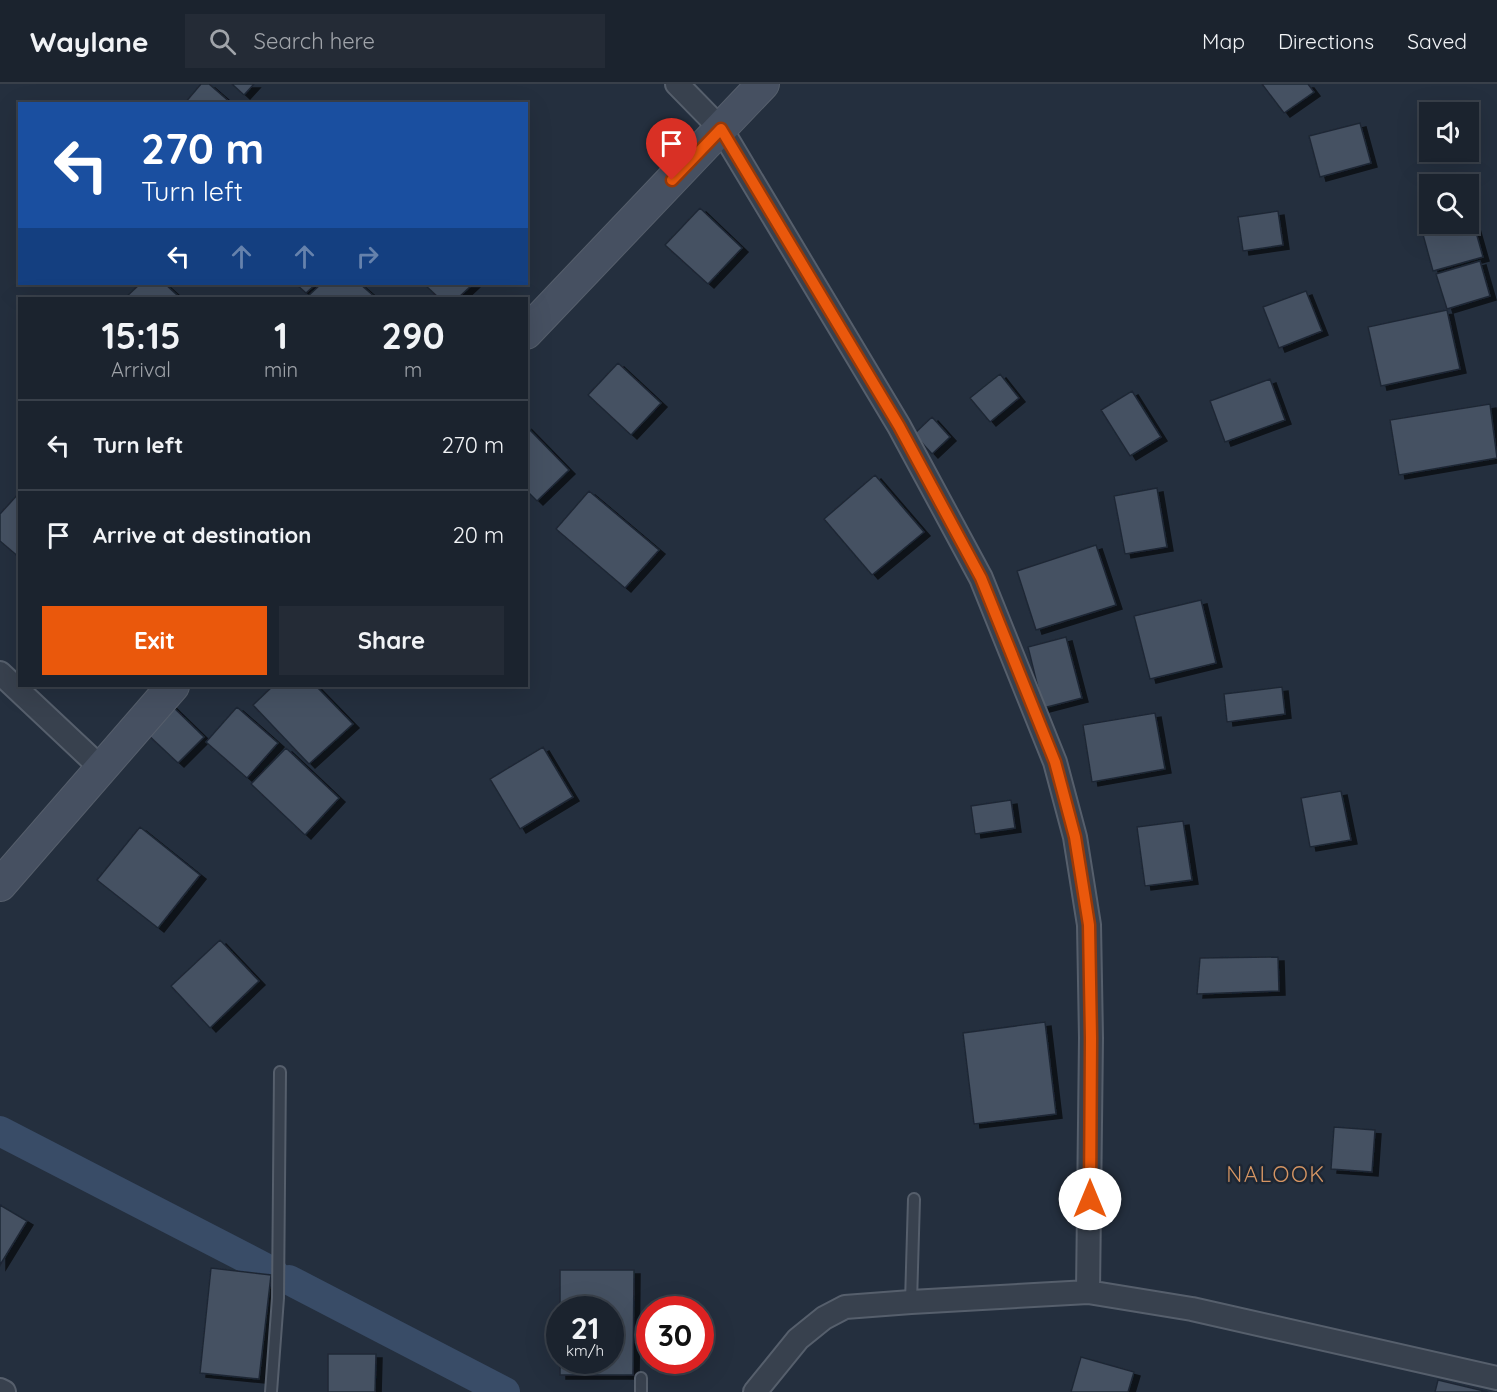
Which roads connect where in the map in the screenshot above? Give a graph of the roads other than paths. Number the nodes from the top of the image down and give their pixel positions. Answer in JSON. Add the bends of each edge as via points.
{"nodes":[{"id":1,"x":677,"y":84,"type":"edge"},
{"id":2,"x":763,"y":84,"type":"edge"},
{"id":3,"x":721,"y":129,"type":"junction"},
{"id":4,"x":528,"y":331,"type":"edge"},
{"id":5,"x":0,"y":673,"type":"edge"},
{"id":6,"x":173,"y":687,"type":"edge"},
{"id":7,"x":100,"y":767,"type":"junction"},
{"id":8,"x":0,"y":885,"type":"edge"},
{"id":9,"x":280,"y":1072,"type":"dead end"},
{"id":10,"x":914,"y":1199,"type":"dead end"},
{"id":11,"x":1088,"y":1292,"type":"junction"},
{"id":12,"x":911,"y":1302,"type":"junction"},
{"id":13,"x":641,"y":1378,"type":"dead end"},
{"id":14,"x":1497,"y":1378,"type":"edge"},
{"id":15,"x":271,"y":1392,"type":"edge"},
{"id":16,"x":641,"y":1392,"type":"edge"},
{"id":17,"x":755,"y":1392,"type":"edge"}],
"edges":[{"from":1,"to":3,"type":"street"},
{"from":2,"to":3,"type":"street"},
{"from":3,"to":4,"type":"street"},
{"from":3,"to":11,"type":"street","via":[[899,426],[981,578],[1055,762],[1075,837],[1089,925]]},
{"from":5,"to":7,"type":"street"},
{"from":6,"to":7,"type":"street"},
{"from":7,"to":8,"type":"street"},
{"from":9,"to":15,"type":"lane","via":[[279,1298]]},
{"from":10,"to":12,"type":"lane"},
{"from":11,"to":12,"type":"street"},
{"from":11,"to":14,"type":"street","via":[[1192,1309]]},
{"from":12,"to":17,"type":"street","via":[[845,1307],[824,1318],[798,1339]]},
{"from":13,"to":16,"type":"lane"}]}
